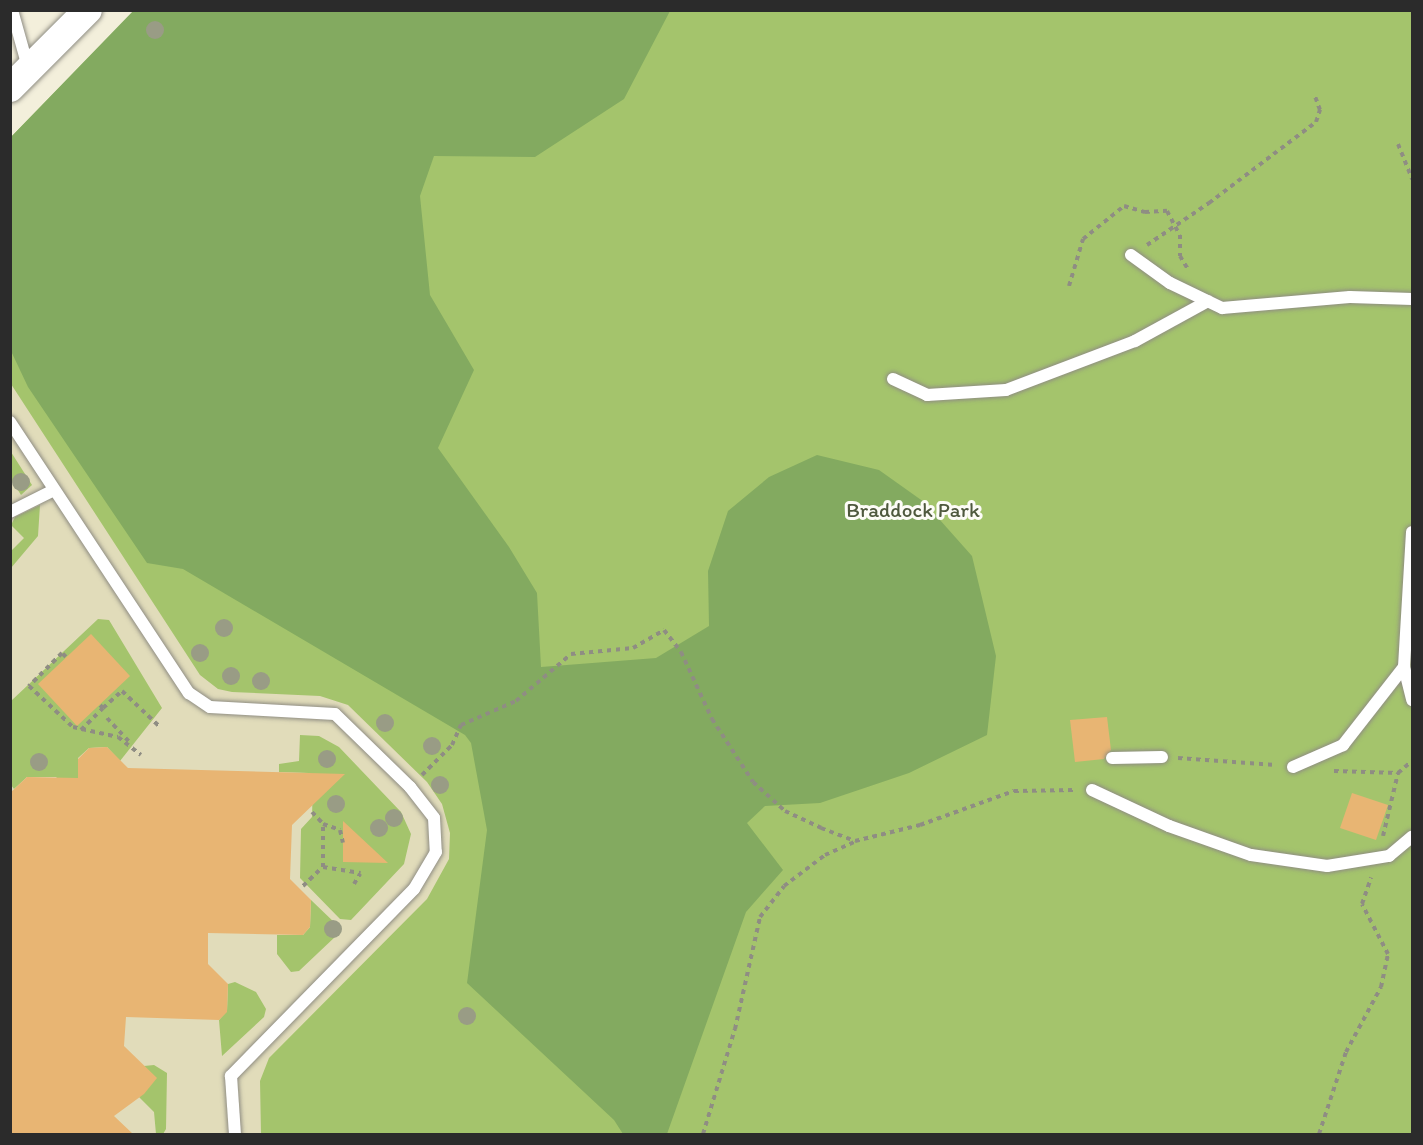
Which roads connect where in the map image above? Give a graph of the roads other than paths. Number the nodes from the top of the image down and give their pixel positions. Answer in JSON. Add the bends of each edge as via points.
{"nodes":[{"id":1,"x":12,"y":10,"type":"edge"},
{"id":2,"x":88,"y":10,"type":"edge"},
{"id":3,"x":20,"y":79,"type":"edge"},
{"id":4,"x":1131,"y":255,"type":"road end"},
{"id":5,"x":1413,"y":299,"type":"edge"},
{"id":6,"x":1208,"y":302,"type":"junction"},
{"id":7,"x":893,"y":379,"type":"dead end"},
{"id":8,"x":10,"y":422,"type":"edge"},
{"id":9,"x":54,"y":490,"type":"junction"},
{"id":10,"x":10,"y":512,"type":"edge"},
{"id":11,"x":1413,"y":532,"type":"edge"},
{"id":12,"x":1404,"y":667,"type":"junction"},
{"id":13,"x":1413,"y":700,"type":"edge"},
{"id":14,"x":1162,"y":757,"type":"road end"},
{"id":15,"x":1112,"y":758,"type":"dead end"},
{"id":16,"x":1293,"y":767,"type":"road end"},
{"id":17,"x":1092,"y":790,"type":"road end"},
{"id":18,"x":1413,"y":837,"type":"edge"},
{"id":19,"x":235,"y":1134,"type":"edge"}],
"edges":[{"from":1,"to":3,"type":"lane"},
{"from":2,"to":3,"type":"street"},
{"from":4,"to":6,"type":"lane","via":[[1170,283]]},
{"from":5,"to":6,"type":"lane","via":[[1350,297],[1222,308]]},
{"from":6,"to":7,"type":"lane","via":[[1135,341],[1006,390],[927,395]]},
{"from":8,"to":9,"type":"lane"},
{"from":9,"to":10,"type":"lane"},
{"from":9,"to":19,"type":"lane","via":[[181,682],[199,702],[222,709],[334,714],[410,787],[434,818],[436,852],[426,873],[231,1076]]},
{"from":11,"to":12,"type":"lane"},
{"from":12,"to":13,"type":"lane"},
{"from":12,"to":16,"type":"lane","via":[[1343,745]]},
{"from":14,"to":15,"type":"lane"},
{"from":17,"to":18,"type":"lane","via":[[1169,826],[1251,855],[1327,866],[1389,856]]}]}
